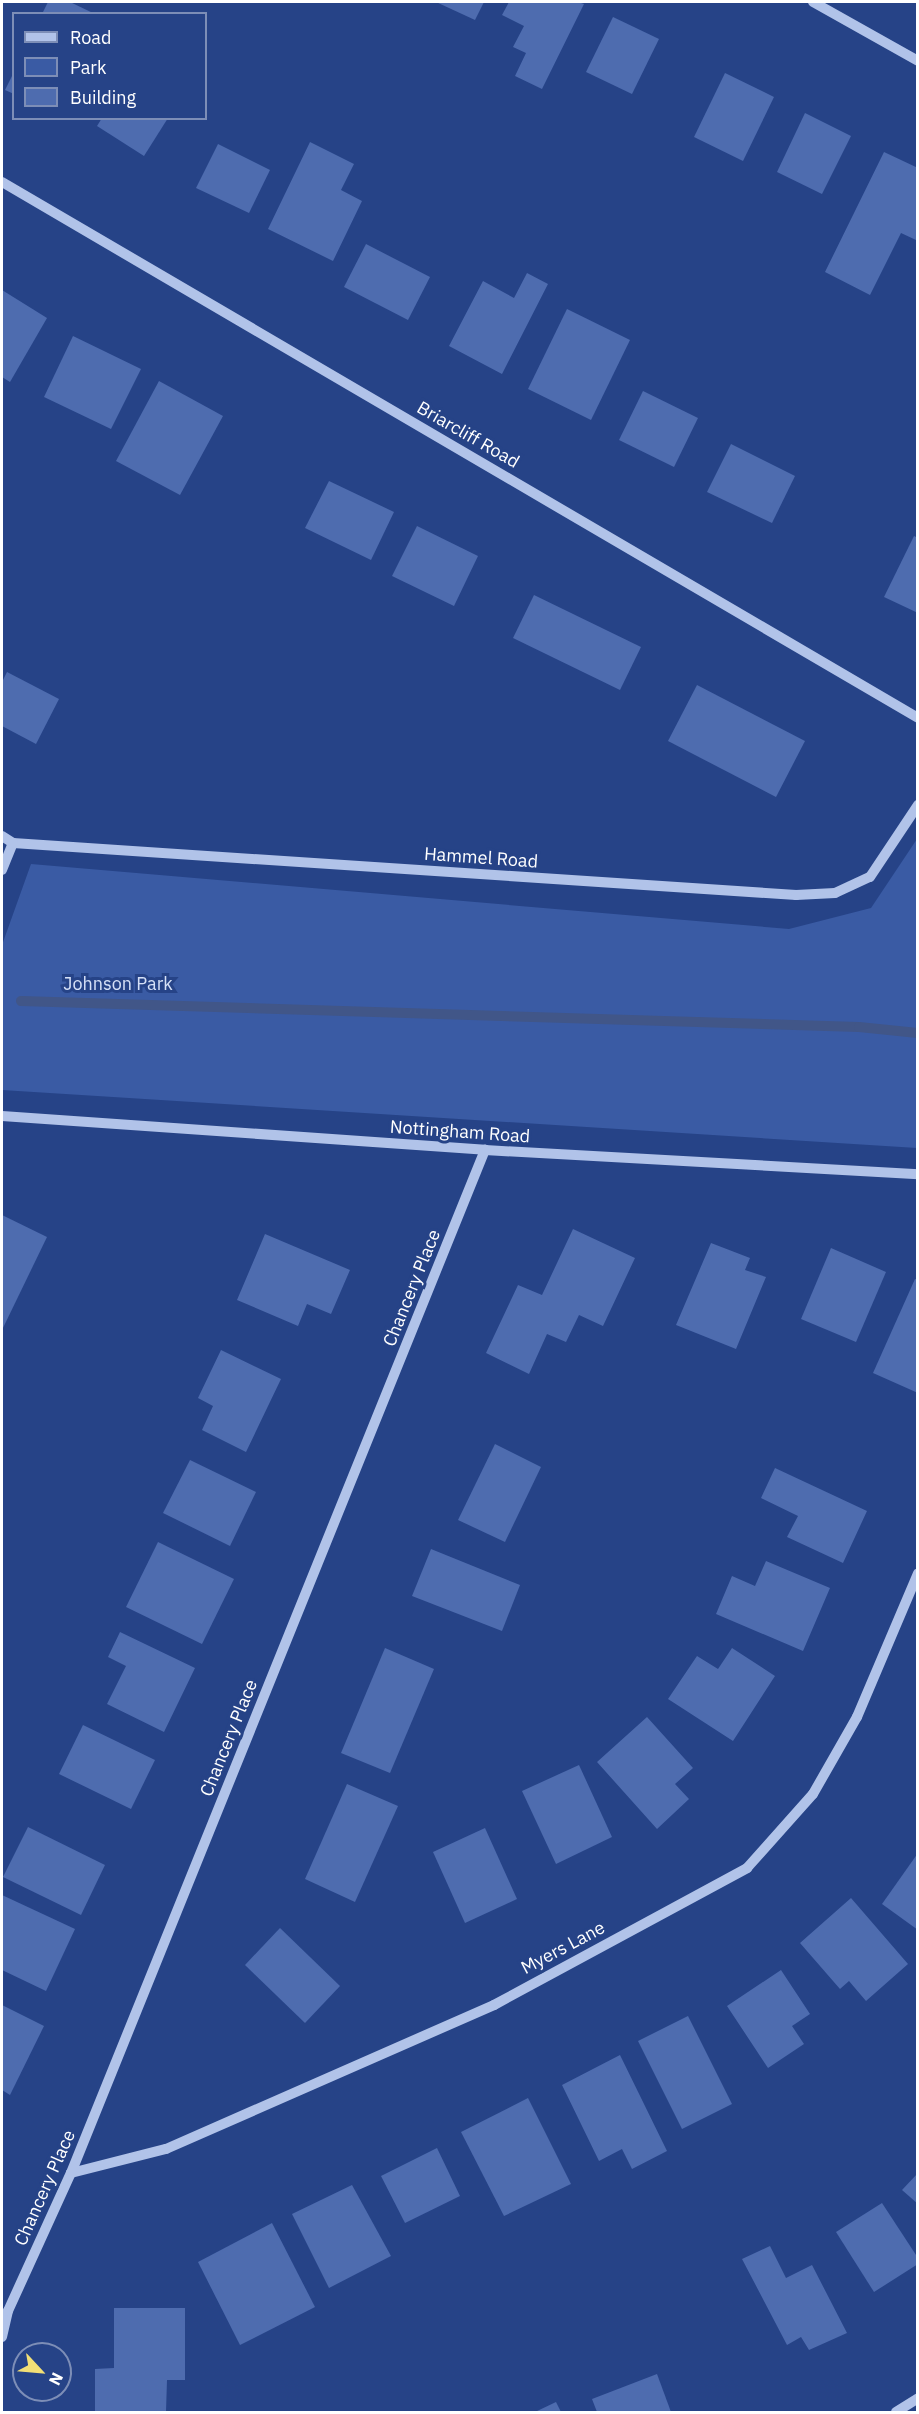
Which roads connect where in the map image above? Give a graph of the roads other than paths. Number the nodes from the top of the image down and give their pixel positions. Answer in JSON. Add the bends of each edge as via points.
{"nodes":[{"id":1,"x":813,"y":2,"type":"edge"},
{"id":2,"x":918,"y":61,"type":"edge"},
{"id":3,"x":2,"y":182,"type":"edge"},
{"id":4,"x":918,"y":718,"type":"edge"},
{"id":5,"x":918,"y":805,"type":"edge"},
{"id":6,"x":2,"y":836,"type":"edge"},
{"id":7,"x":13,"y":843,"type":"junction"},
{"id":8,"x":2,"y":870,"type":"edge"},
{"id":9,"x":2,"y":1116,"type":"edge"},
{"id":10,"x":485,"y":1150,"type":"junction"},
{"id":11,"x":918,"y":1174,"type":"edge"},
{"id":12,"x":918,"y":1573,"type":"edge"},
{"id":13,"x":71,"y":2173,"type":"junction"},
{"id":14,"x":2,"y":2337,"type":"edge"},
{"id":15,"x":918,"y":2398,"type":"edge"},
{"id":16,"x":896,"y":2412,"type":"edge"}],
"edges":[{"from":1,"to":2,"type":"street"},
{"from":3,"to":4,"type":"street","name":"Briarcliff Road"},
{"from":5,"to":7,"type":"street","name":"Hammel Road","via":[[870,877],[835,893],[796,896]]},
{"from":6,"to":7,"type":"street","name":"Hammel Road"},
{"from":7,"to":8,"type":"street"},
{"from":9,"to":10,"type":"street","name":"Nottingham Road"},
{"from":10,"to":11,"type":"street","name":"Nottingham Road"},
{"from":10,"to":13,"type":"street","name":"Chancery Place"},
{"from":12,"to":13,"type":"street","name":"Myers Lane","via":[[857,1717],[813,1794],[747,1868],[494,2005],[166,2149]]},
{"from":13,"to":14,"type":"street","name":"Chancery Place","via":[[8,2311]]},
{"from":15,"to":16,"type":"street"}]}
